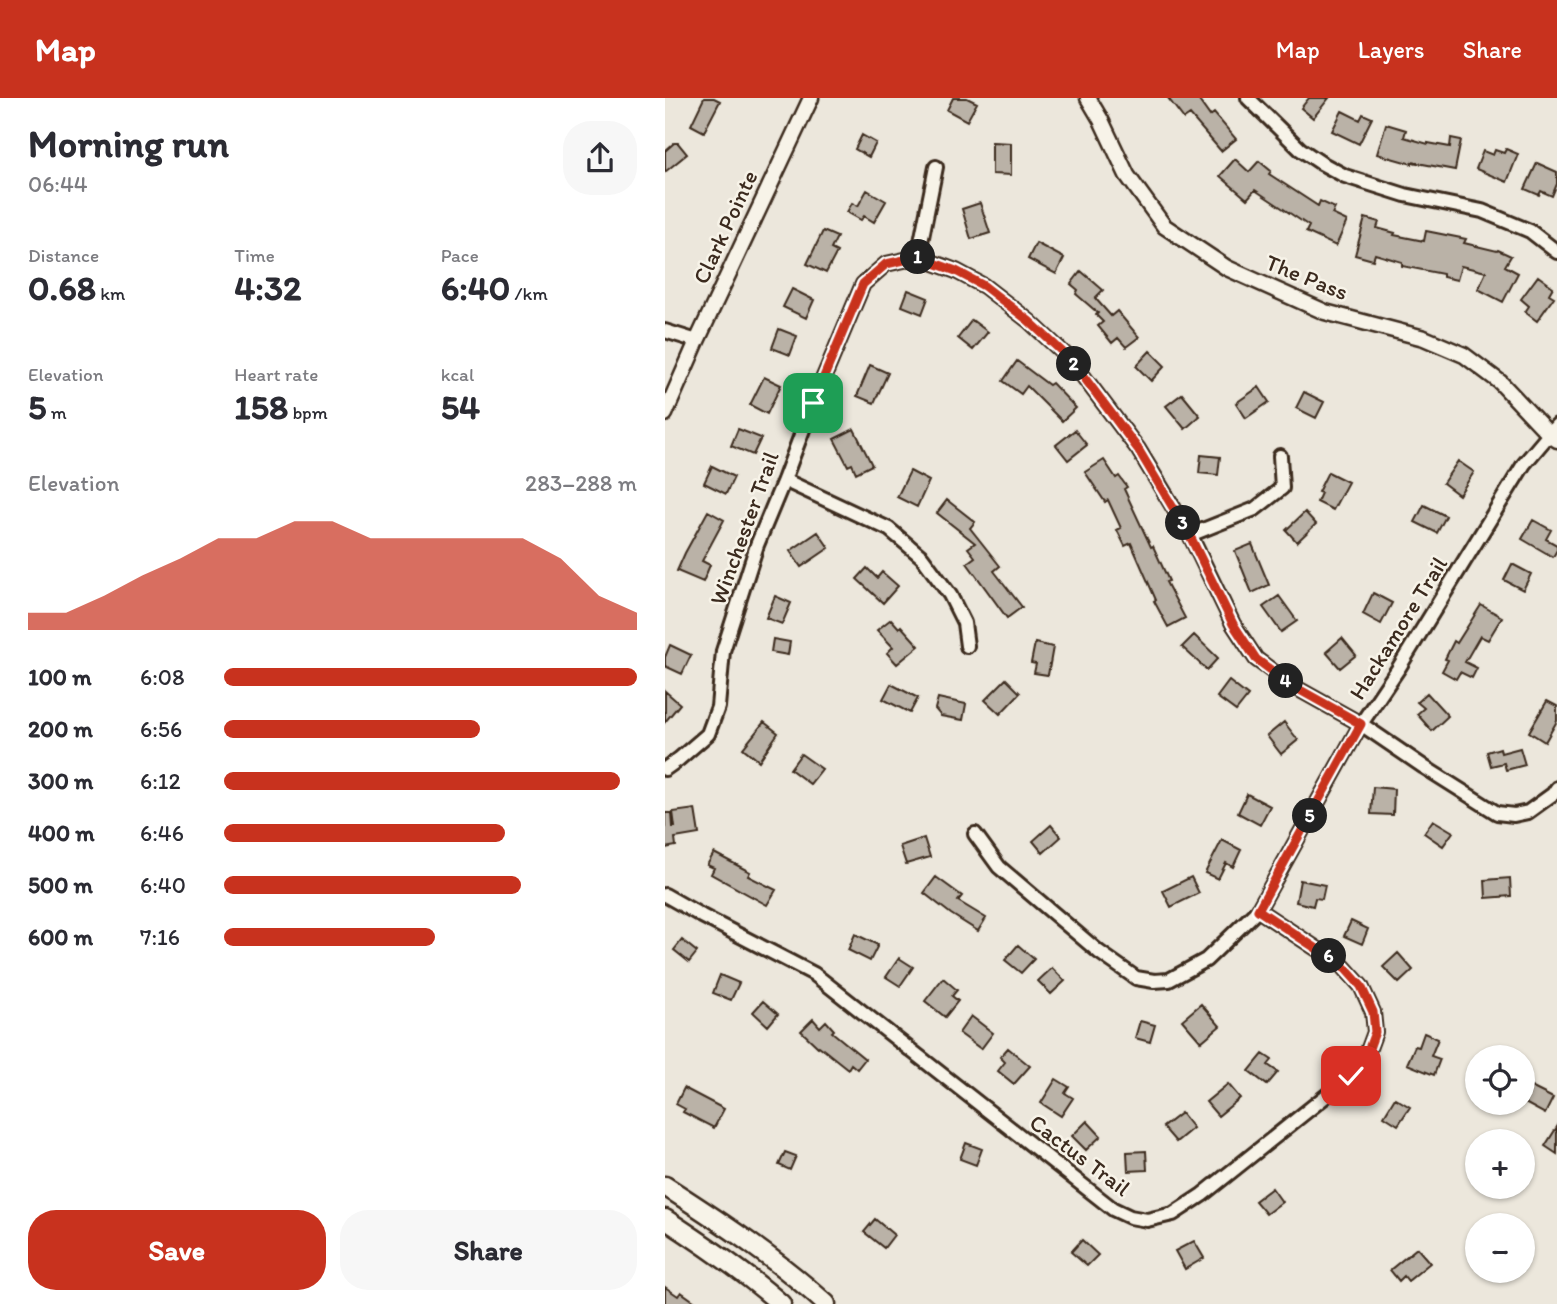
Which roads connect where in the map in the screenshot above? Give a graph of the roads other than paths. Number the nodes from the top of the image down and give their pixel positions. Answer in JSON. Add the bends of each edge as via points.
{"nodes":[{"id":1,"x":811,"y":98,"type":"edge"},
{"id":2,"x":1088,"y":98,"type":"edge"},
{"id":3,"x":1248,"y":98,"type":"edge"},
{"id":4,"x":936,"y":167,"type":"dead end"},
{"id":5,"x":1557,"y":252,"type":"edge"},
{"id":6,"x":918,"y":257,"type":"junction"},
{"id":7,"x":665,"y":331,"type":"edge"},
{"id":8,"x":697,"y":341,"type":"junction"},
{"id":9,"x":665,"y":414,"type":"edge"},
{"id":10,"x":1554,"y":433,"type":"edge"},
{"id":11,"x":1280,"y":456,"type":"dead end"},
{"id":12,"x":784,"y":480,"type":"junction"},
{"id":13,"x":1190,"y":536,"type":"junction"},
{"id":14,"x":967,"y":646,"type":"dead end"},
{"id":15,"x":1361,"y":724,"type":"junction"},
{"id":16,"x":665,"y":769,"type":"edge"},
{"id":17,"x":1557,"y":788,"type":"edge"},
{"id":18,"x":975,"y":834,"type":"dead end"},
{"id":19,"x":665,"y":895,"type":"edge"},
{"id":20,"x":1258,"y":910,"type":"junction"},
{"id":21,"x":665,"y":1186,"type":"edge"},
{"id":22,"x":665,"y":1219,"type":"edge"},
{"id":23,"x":781,"y":1304,"type":"edge"},
{"id":24,"x":825,"y":1304,"type":"edge"}],
"edges":[{"from":1,"to":8,"type":"street","name":"Clark Pointe"},
{"from":2,"to":10,"type":"street","name":"The Pass","via":[[1127,175],[1164,226],[1227,268],[1325,312],[1424,338],[1464,355]]},
{"from":3,"to":5,"type":"street","via":[[1300,149],[1345,176],[1405,195],[1482,211],[1530,231]]},
{"from":4,"to":6,"type":"street"},
{"from":6,"to":12,"type":"street","name":"Winchester Trail","via":[[886,264],[863,284]]},
{"from":6,"to":13,"type":"street","via":[[984,286],[1071,360],[1138,449]]},
{"from":7,"to":8,"type":"street"},
{"from":8,"to":9,"type":"street","name":"Clark Pointe"},
{"from":10,"to":15,"type":"street","name":"Hackamore Trail","via":[[1524,464]]},
{"from":11,"to":13,"type":"street","via":[[1282,488],[1255,509]]},
{"from":12,"to":14,"type":"street","via":[[889,529],[922,556],[950,595],[964,623]]},
{"from":12,"to":16,"type":"street","name":"Winchester Trail","via":[[723,650],[718,707],[708,734]]},
{"from":13,"to":15,"type":"street","via":[[1233,624],[1256,659],[1291,685]]},
{"from":15,"to":17,"type":"street","via":[[1497,813],[1528,812]]},
{"from":15,"to":20,"type":"street","name":"Hackamore Trail"},
{"from":18,"to":20,"type":"street","name":"Hackamore Trail","via":[[999,867],[1136,978],[1169,980],[1206,960]]},
{"from":19,"to":20,"type":"street","name":"Cactus Trail","via":[[814,974],[1113,1209],[1147,1220],[1173,1214],[1202,1195],[1351,1076],[1375,1032],[1373,1012],[1361,986],[1343,966]]},
{"from":21,"to":24,"type":"main road","via":[[738,1234]]},
{"from":22,"to":23,"type":"main road"}]}
